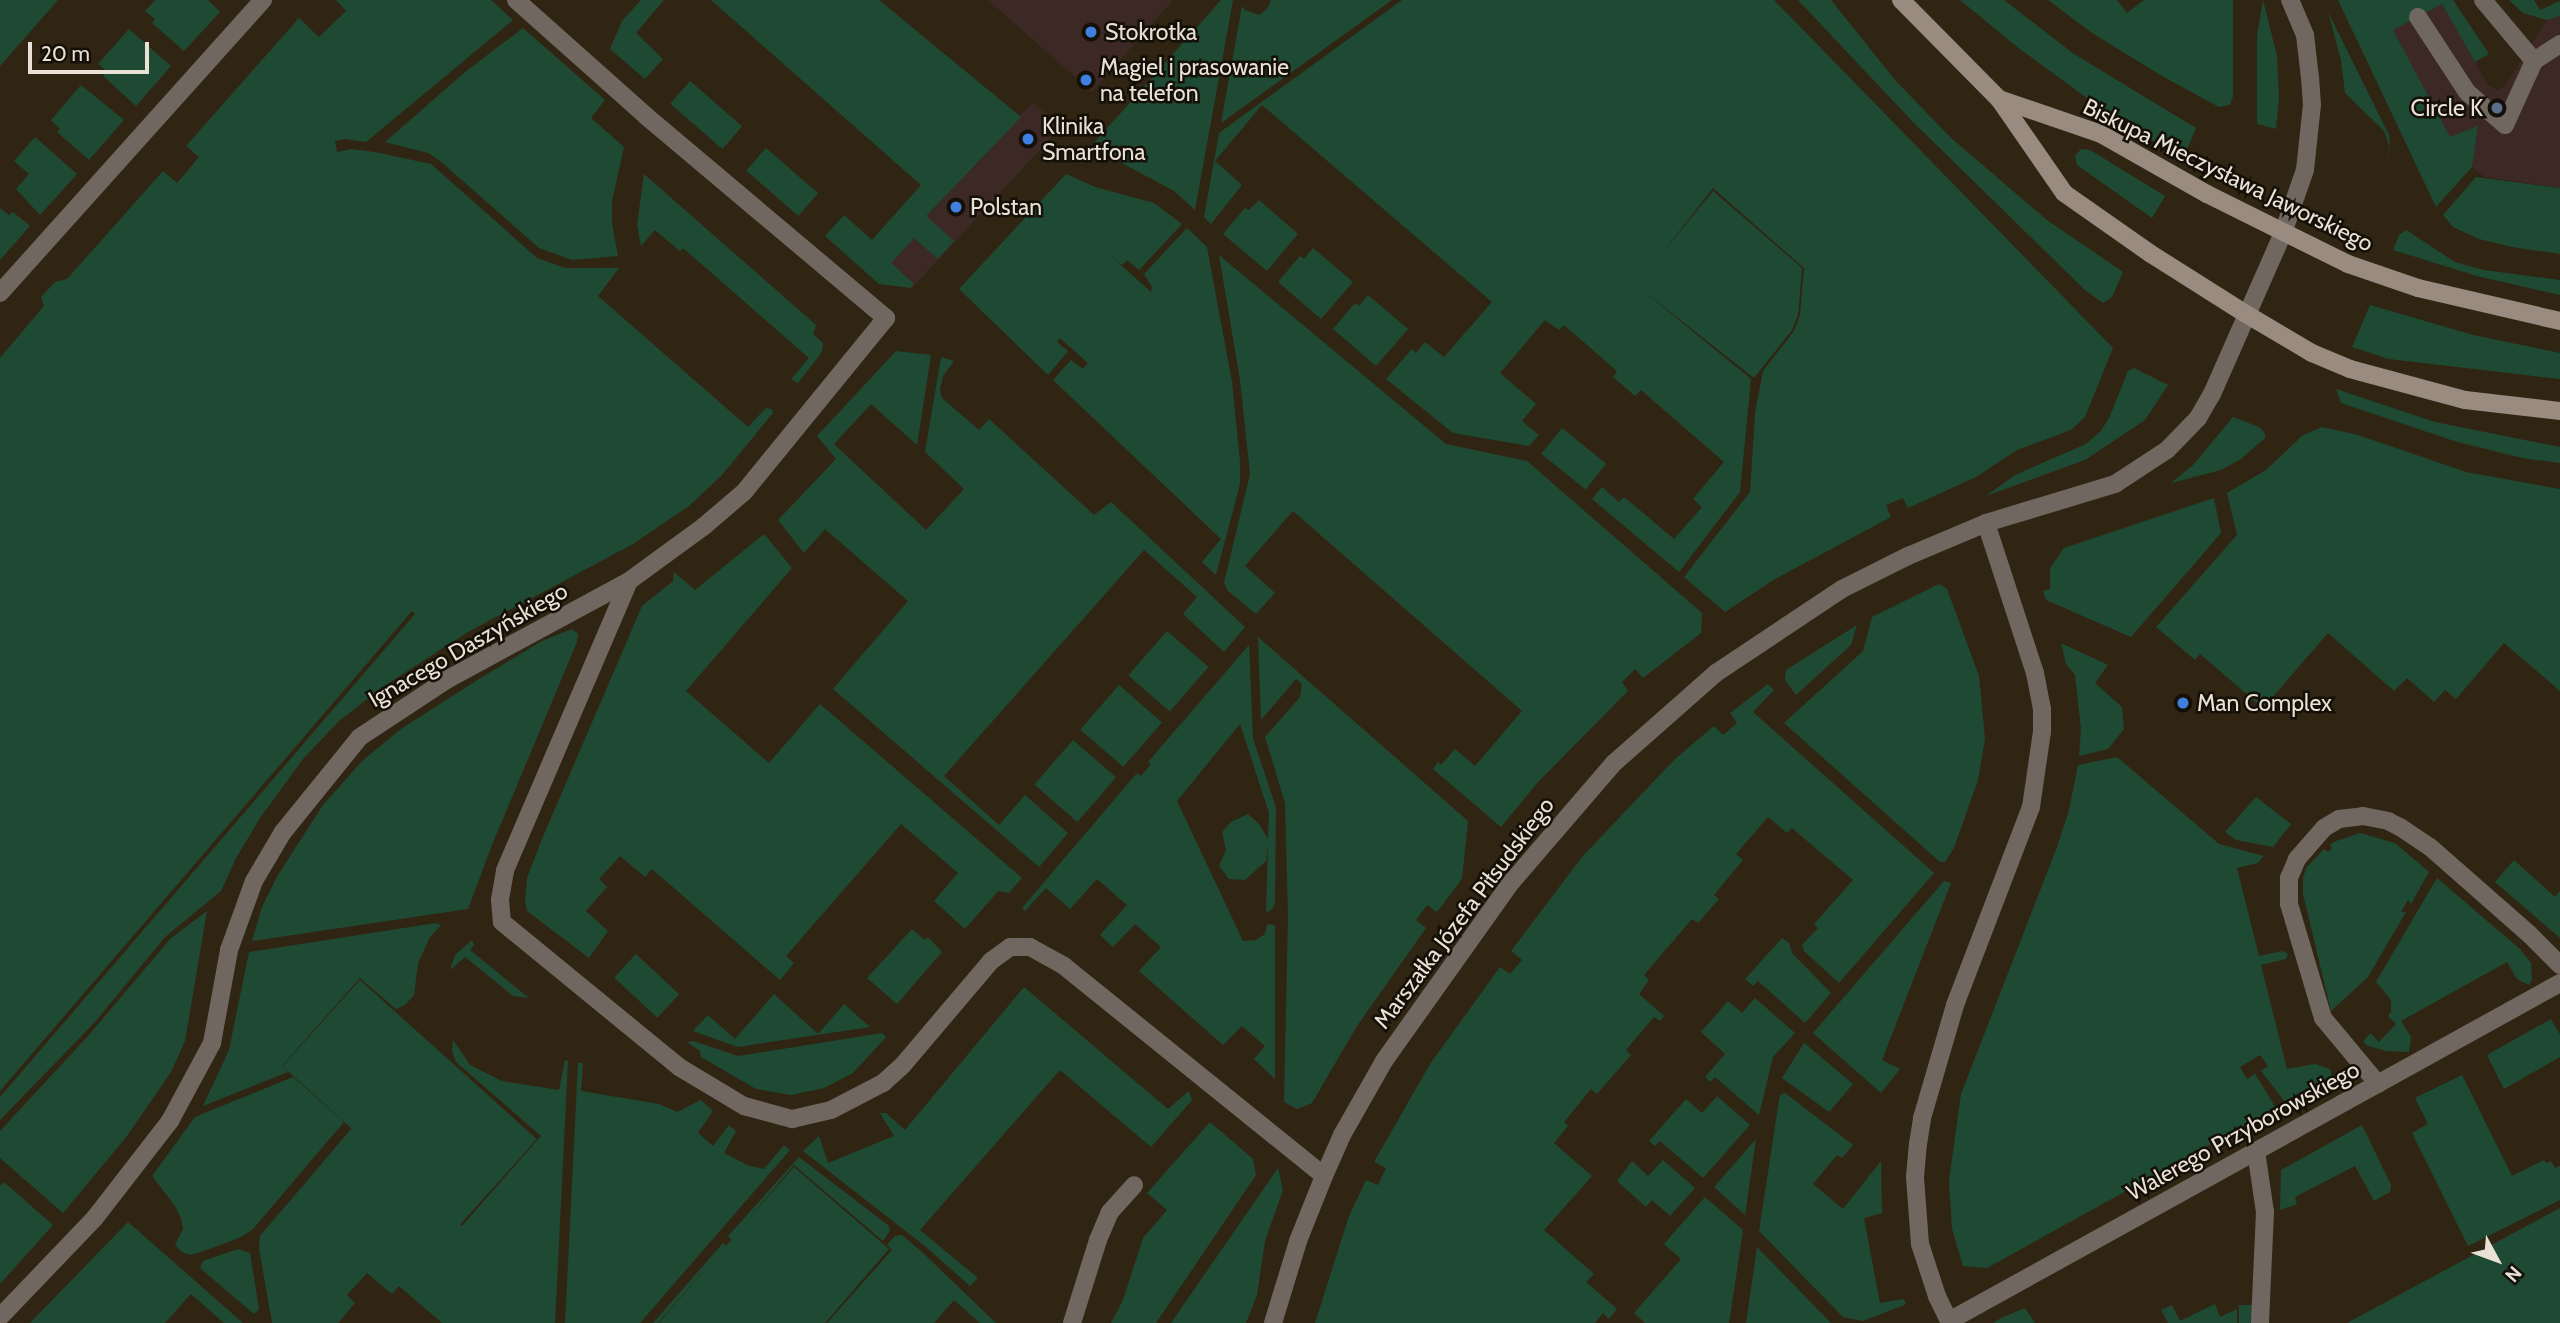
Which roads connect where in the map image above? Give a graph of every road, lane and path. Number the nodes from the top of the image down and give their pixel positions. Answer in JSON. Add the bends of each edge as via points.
{"nodes":[{"id":1,"x":263,"y":0,"type":"edge"},
{"id":2,"x":516,"y":0,"type":"edge"},
{"id":3,"x":1901,"y":0,"type":"edge"},
{"id":4,"x":2290,"y":0,"type":"edge"},
{"id":5,"x":2483,"y":0,"type":"edge"},
{"id":6,"x":2418,"y":17,"type":"dead end"},
{"id":7,"x":2560,"y":44,"type":"edge"},
{"id":8,"x":2534,"y":61,"type":"junction"},
{"id":9,"x":1999,"y":99,"type":"junction"},
{"id":10,"x":2283,"y":233,"type":"junction"},
{"id":11,"x":0,"y":293,"type":"edge"},
{"id":12,"x":2246,"y":314,"type":"junction"},
{"id":13,"x":2560,"y":321,"type":"edge"},
{"id":14,"x":2560,"y":411,"type":"edge"},
{"id":15,"x":1986,"y":523,"type":"junction"},
{"id":16,"x":629,"y":581,"type":"junction"},
{"id":17,"x":2560,"y":965,"type":"edge"},
{"id":18,"x":2560,"y":983,"type":"edge"},
{"id":19,"x":2378,"y":1084,"type":"junction"},
{"id":20,"x":2256,"y":1151,"type":"junction"},
{"id":21,"x":1324,"y":1176,"type":"junction"},
{"id":22,"x":1134,"y":1185,"type":"dead end"},
{"id":23,"x":0,"y":1317,"type":"edge"},
{"id":24,"x":1949,"y":1322,"type":"edge"},
{"id":25,"x":1072,"y":1323,"type":"edge"},
{"id":26,"x":1273,"y":1323,"type":"edge"},
{"id":27,"x":2260,"y":1323,"type":"edge"}],
"edges":[{"from":1,"to":11,"type":"street"},
{"from":2,"to":16,"type":"street","name":"Ignacego Daszyńskiego","via":[[887,318],[744,492]]},
{"from":3,"to":9,"type":"street","name":"Biskupa Mieczysława Jaworskiego"},
{"from":4,"to":10,"type":"street","via":[[2305,35],[2312,105],[2305,170]]},
{"from":5,"to":8,"type":"street"},
{"from":6,"to":8,"type":"street","via":[[2466,92],[2505,125]]},
{"from":7,"to":8,"type":"street"},
{"from":9,"to":10,"type":"street","name":"Biskupa Mieczysława Jaworskiego","via":[[2101,134]]},
{"from":9,"to":12,"type":"street","name":"Biskupa Mieczysława Jaworskiego","via":[[2064,193]]},
{"from":10,"to":12,"type":"street"},
{"from":10,"to":13,"type":"street","name":"Biskupa Mieczysława Jaworskiego","via":[[2401,283]]},
{"from":12,"to":14,"type":"street","name":"Biskupa Mieczysława Jaworskiego","via":[[2312,353],[2350,369],[2465,400]]},
{"from":12,"to":15,"type":"street","via":[[2198,418],[2167,450],[2115,484]]},
{"from":15,"to":21,"type":"street","name":"Marszałka Józefa Piłsudskiego","via":[[1842,589],[1772,634],[1693,691],[1614,763],[1509,885],[1406,1028],[1342,1135]]},
{"from":15,"to":24,"type":"street","via":[[2035,673],[2042,732],[2031,807],[1955,1005],[1918,1144],[1914,1177],[1920,1244]]},
{"from":16,"to":21,"type":"street","via":[[505,871],[502,922],[680,1068],[744,1106],[792,1119],[831,1110],[883,1083],[991,961],[1010,947],[1030,947],[1065,966]]},
{"from":16,"to":23,"type":"street","name":"Ignacego Daszyńskiego","via":[[448,679],[360,737],[283,832],[254,881],[229,950],[212,1043],[170,1121],[94,1219]]},
{"from":17,"to":19,"type":"street","via":[[2442,858],[2400,827],[2363,816],[2339,819],[2324,828],[2297,859],[2289,878],[2289,904],[2323,1018]]},
{"from":18,"to":19,"type":"street","name":"Walerego Przyborowskiego"},
{"from":19,"to":20,"type":"street","name":"Walerego Przyborowskiego"},
{"from":20,"to":24,"type":"street","name":"Walerego Przyborowskiego"},
{"from":20,"to":27,"type":"street","via":[[2265,1212]]},
{"from":21,"to":26,"type":"street","name":"Marszałka Józefa Piłsudskiego"},
{"from":22,"to":25,"type":"street","via":[[1110,1212]]}]}
